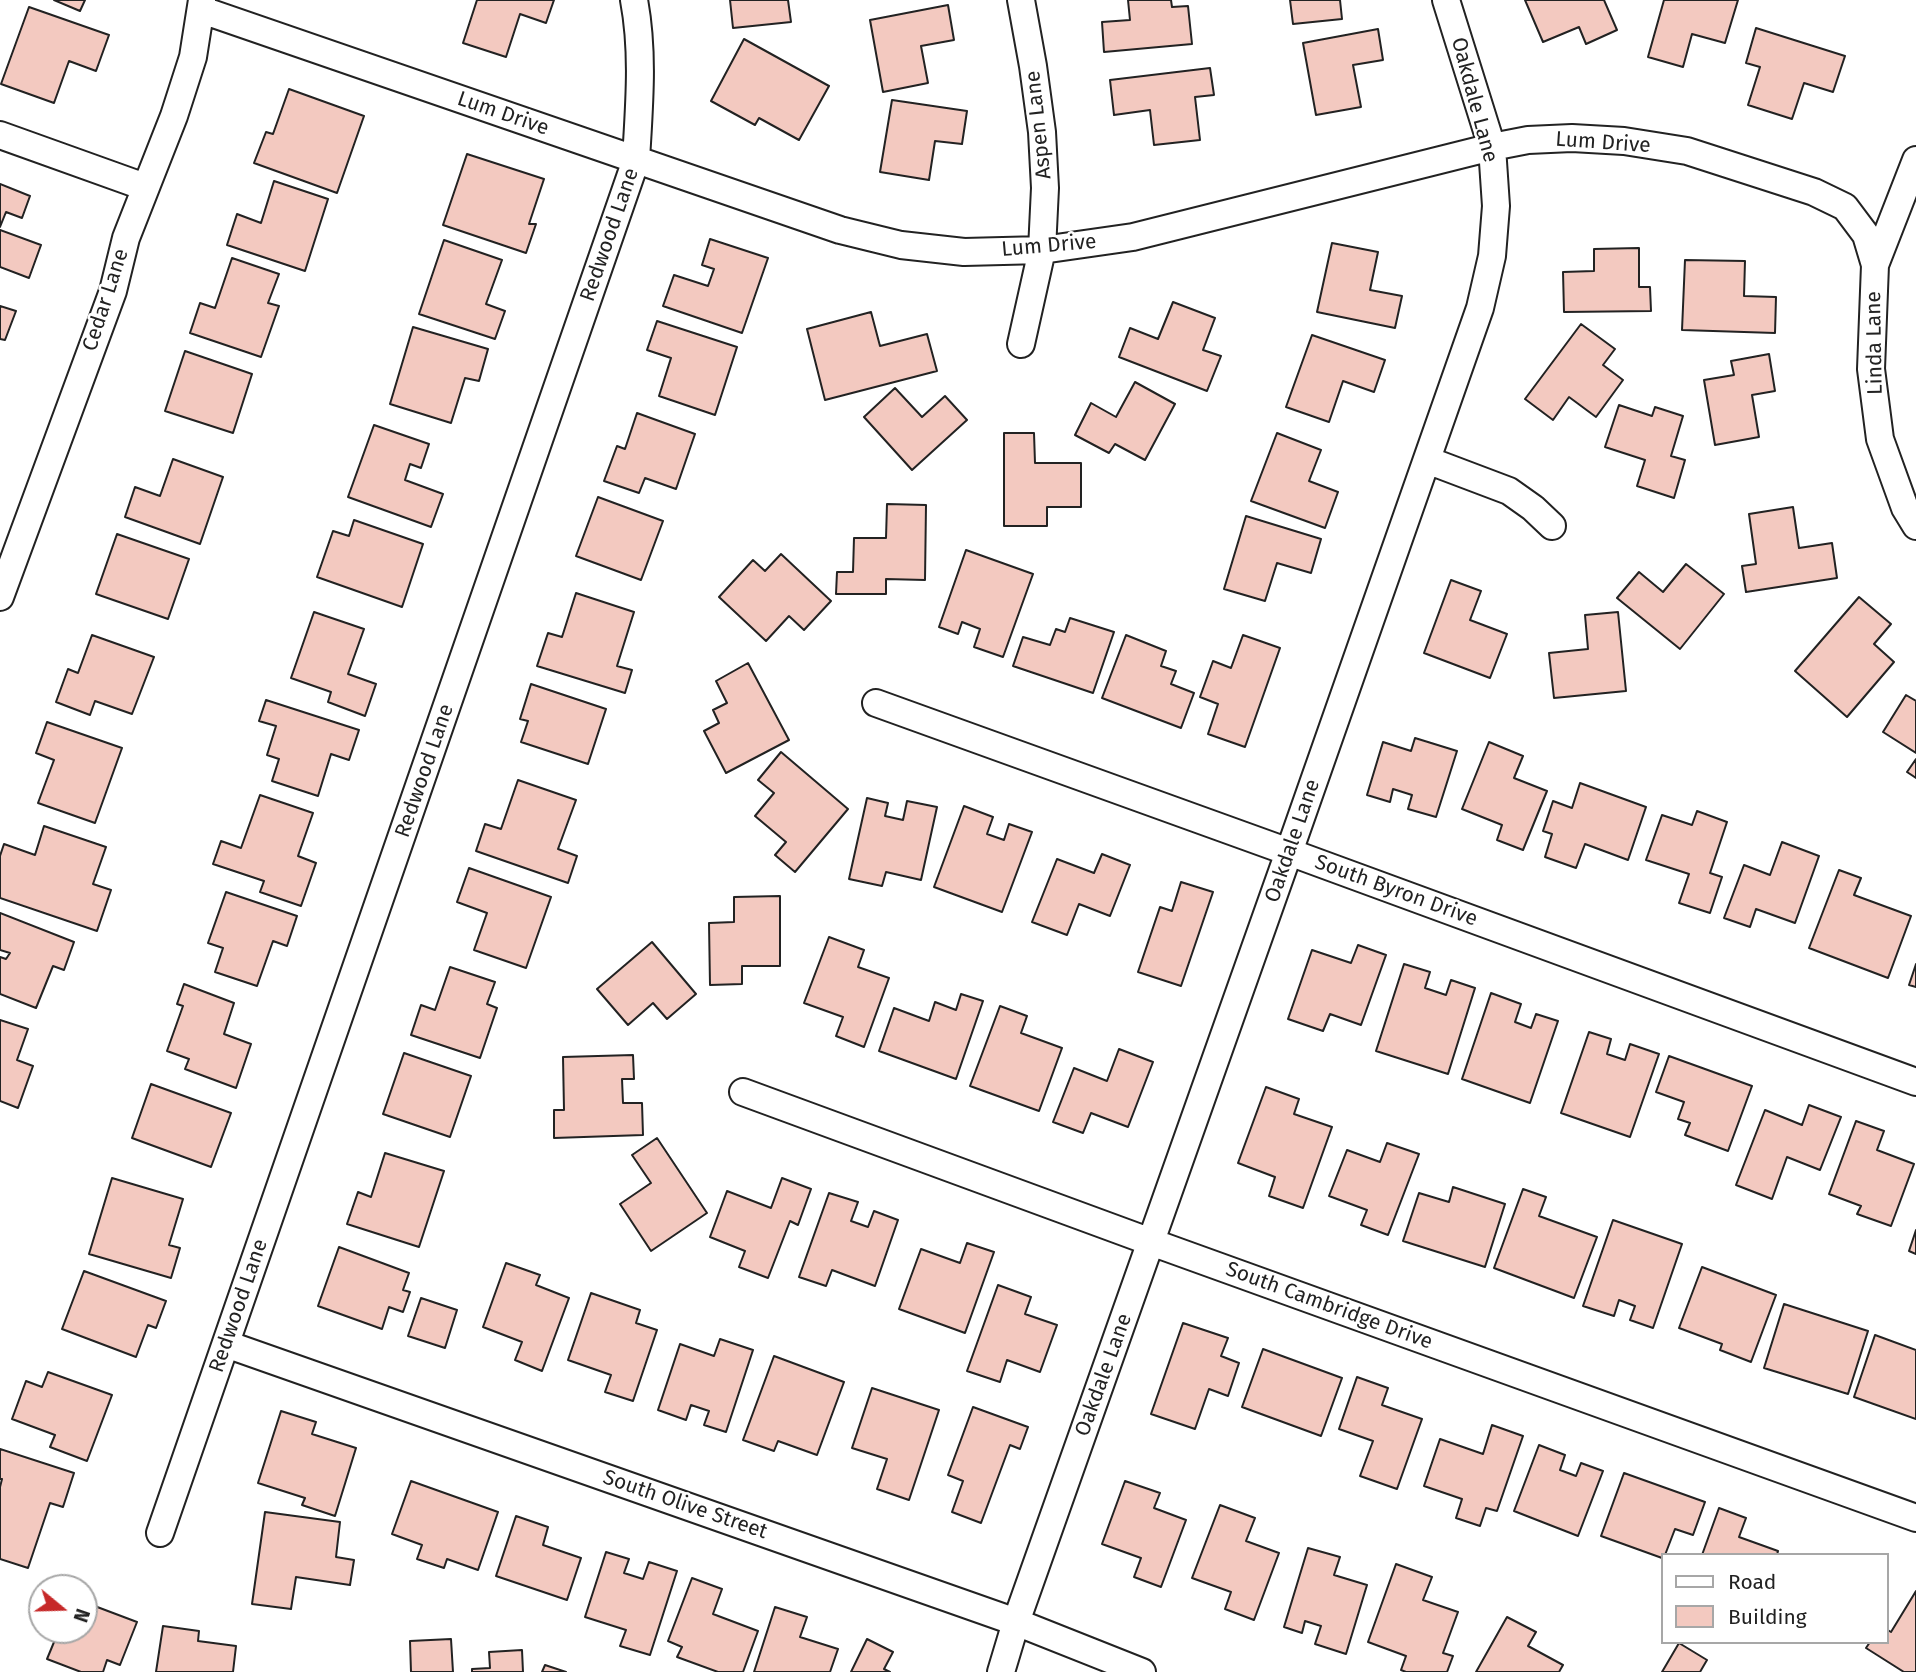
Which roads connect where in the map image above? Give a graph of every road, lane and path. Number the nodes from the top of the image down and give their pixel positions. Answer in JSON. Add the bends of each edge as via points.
{"nodes":[{"id":1,"x":634,"y":0,"type":"edge"},
{"id":2,"x":1021,"y":0,"type":"edge"},
{"id":3,"x":1446,"y":0,"type":"edge"},
{"id":4,"x":202,"y":5,"type":"edge"},
{"id":5,"x":0,"y":135,"type":"edge"},
{"id":6,"x":1492,"y":147,"type":"junction"},
{"id":7,"x":636,"y":160,"type":"junction"},
{"id":8,"x":1916,"y":160,"type":"edge"},
{"id":9,"x":145,"y":187,"type":"junction"},
{"id":10,"x":1042,"y":250,"type":"junction"},
{"id":11,"x":1875,"y":265,"type":"junction"},
{"id":12,"x":1021,"y":344,"type":"dead end"},
{"id":13,"x":1427,"y":460,"type":"junction"},
{"id":14,"x":1552,"y":526,"type":"dead end"},
{"id":15,"x":1916,"y":526,"type":"edge"},
{"id":16,"x":0,"y":597,"type":"edge"},
{"id":17,"x":876,"y":703,"type":"dead end"},
{"id":18,"x":1289,"y":852,"type":"junction"},
{"id":19,"x":1916,"y":1082,"type":"edge"},
{"id":20,"x":743,"y":1092,"type":"dead end"},
{"id":21,"x":1151,"y":1242,"type":"junction"},
{"id":22,"x":226,"y":1344,"type":"junction"},
{"id":23,"x":1916,"y":1518,"type":"edge"},
{"id":24,"x":160,"y":1532,"type":"dead end"},
{"id":25,"x":1016,"y":1622,"type":"junction"},
{"id":26,"x":1001,"y":1672,"type":"edge"},
{"id":27,"x":1142,"y":1672,"type":"edge"}],
"edges":[{"from":1,"to":7,"type":"street","name":"Redwood Lane","via":[[640,84]]},
{"from":2,"to":10,"type":"street","name":"Aspen Lane","via":[[1042,132]]},
{"from":3,"to":6,"type":"street","name":"Oakdale Lane"},
{"from":4,"to":7,"type":"street","name":"Lum Drive"},
{"from":4,"to":9,"type":"street","name":"Cedar Lane","via":[[193,57]]},
{"from":5,"to":9,"type":"street"},
{"from":6,"to":10,"type":"street","name":"Lum Drive","via":[[1133,237]]},
{"from":6,"to":11,"type":"street","name":"Lum Drive","via":[[1572,138],[1687,151],[1814,192],[1845,207],[1866,235]]},
{"from":6,"to":13,"type":"street","name":"Oakdale Lane","via":[[1496,206],[1492,256],[1480,308]]},
{"from":7,"to":10,"type":"street","name":"Lum Drive","via":[[840,230],[901,245],[964,251]]},
{"from":7,"to":22,"type":"street","name":"Redwood Lane"},
{"from":8,"to":11,"type":"street","name":"Linda Lane"},
{"from":9,"to":16,"type":"street","name":"Cedar Lane","via":[[113,291]]},
{"from":10,"to":12,"type":"street","name":"Aspen Lane"},
{"from":11,"to":15,"type":"street","name":"Linda Lane","via":[[1871,369],[1880,439]]},
{"from":13,"to":14,"type":"street","via":[[1509,491]]},
{"from":13,"to":18,"type":"street","name":"Oakdale Lane"},
{"from":17,"to":18,"type":"street","name":"South Byron Drive"},
{"from":18,"to":19,"type":"street","name":"South Byron Drive"},
{"from":18,"to":21,"type":"street","name":"Oakdale Lane"},
{"from":20,"to":21,"type":"street","name":"South Cambridge Drive"},
{"from":21,"to":23,"type":"street","name":"South Cambridge Drive"},
{"from":21,"to":25,"type":"street","name":"Oakdale Lane"},
{"from":22,"to":24,"type":"street","name":"Redwood Lane"},
{"from":22,"to":25,"type":"street","name":"South Olive Street"},
{"from":25,"to":26,"type":"street","name":"Oakdale Lane"},
{"from":25,"to":27,"type":"street","name":"South Olive Street"}]}
